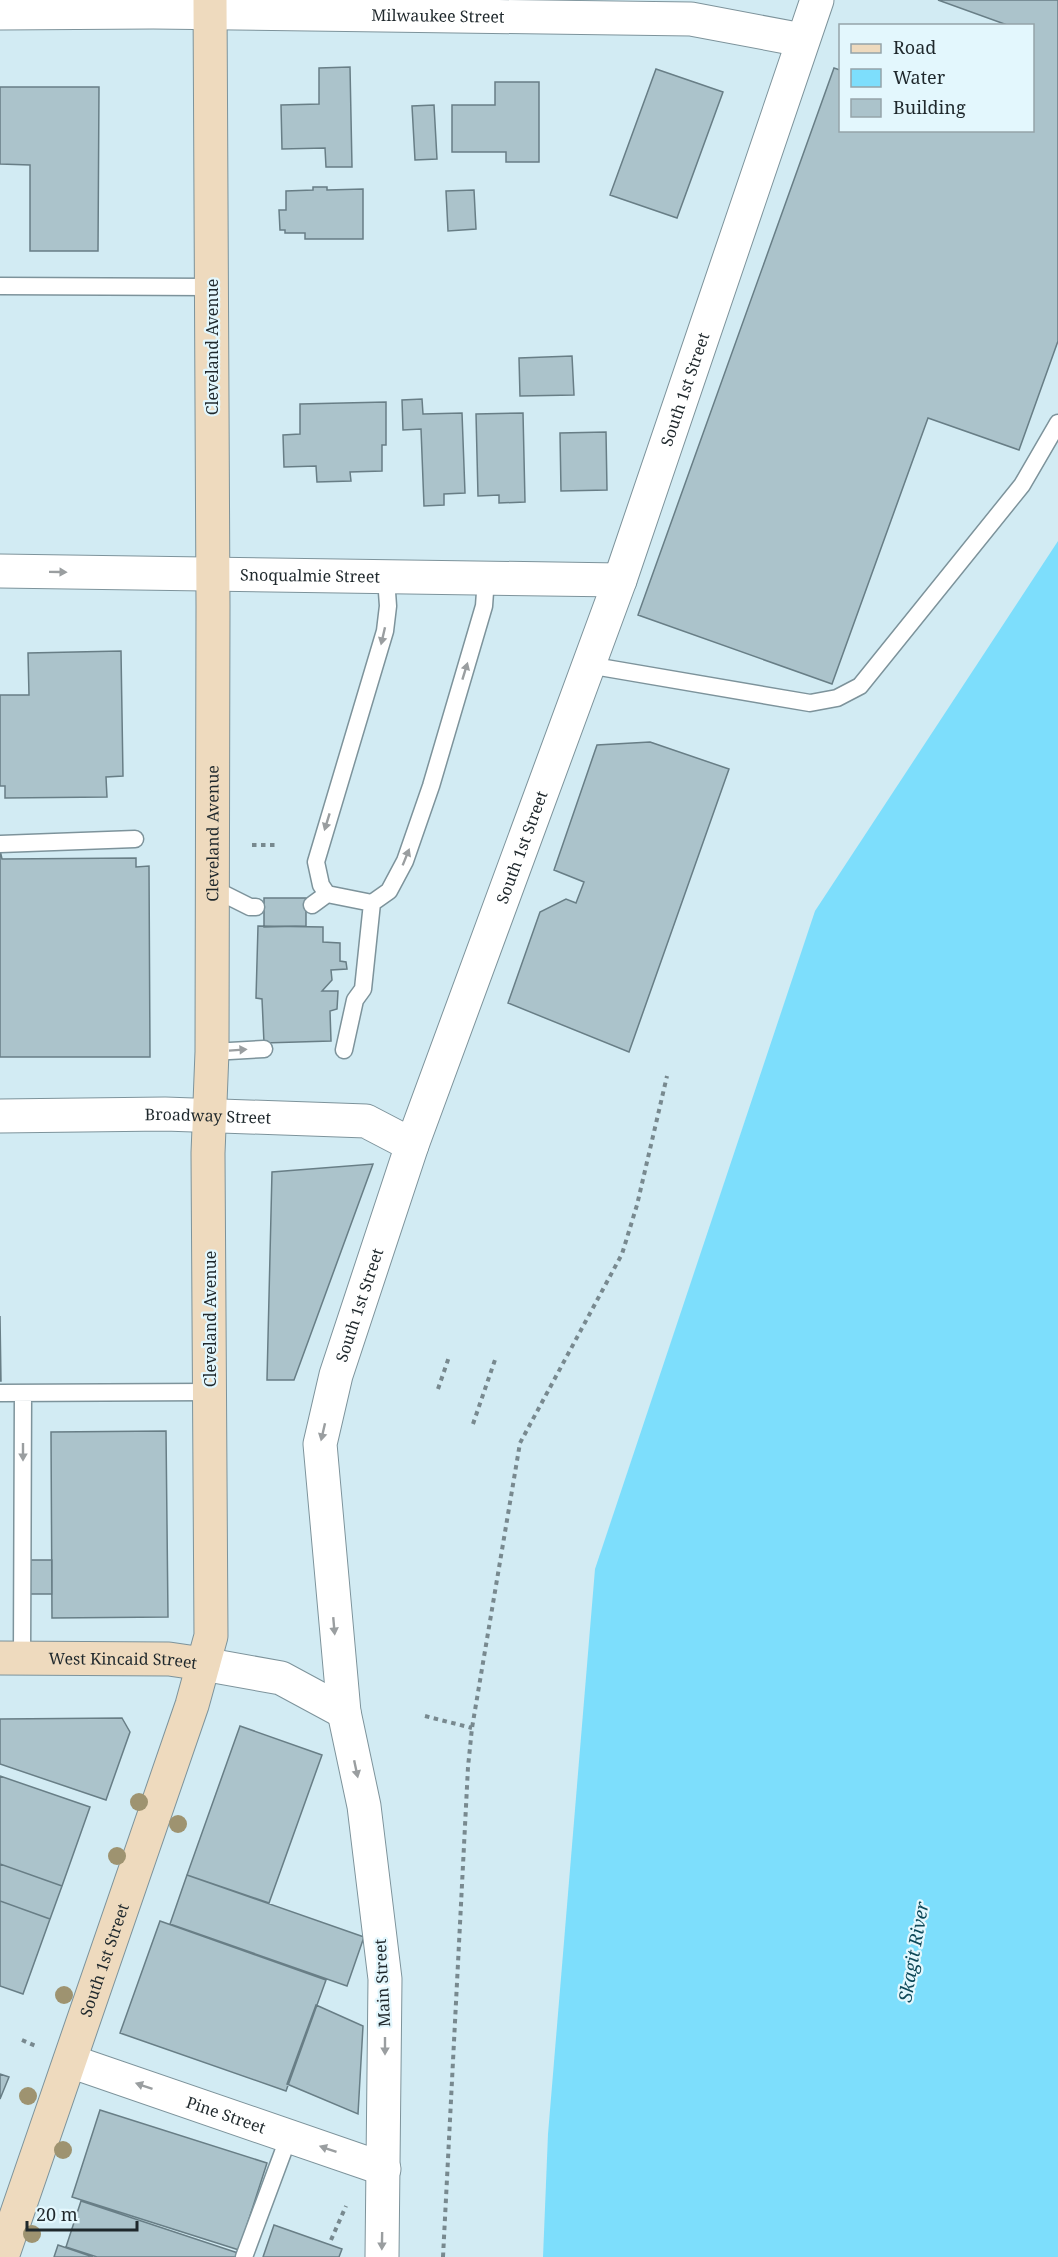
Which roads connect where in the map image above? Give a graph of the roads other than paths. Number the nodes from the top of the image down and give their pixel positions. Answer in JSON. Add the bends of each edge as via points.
{"nodes":[{"id":1,"x":817,"y":0,"type":"edge"},
{"id":2,"x":210,"y":7,"type":"edge"},
{"id":3,"x":0,"y":13,"type":"edge"},
{"id":4,"x":802,"y":40,"type":"junction"},
{"id":5,"x":0,"y":286,"type":"edge"},
{"id":6,"x":211,"y":287,"type":"junction"},
{"id":7,"x":1058,"y":423,"type":"edge"},
{"id":8,"x":0,"y":571,"type":"edge"},
{"id":9,"x":213,"y":575,"type":"junction"},
{"id":10,"x":386,"y":578,"type":"junction"},
{"id":11,"x":486,"y":578,"type":"junction"},
{"id":12,"x":620,"y":580,"type":"junction"},
{"id":13,"x":588,"y":665,"type":"junction"},
{"id":14,"x":135,"y":839,"type":"dead end"},
{"id":15,"x":0,"y":844,"type":"edge"},
{"id":16,"x":212,"y":888,"type":"junction"},
{"id":17,"x":327,"y":894,"type":"junction"},
{"id":18,"x":372,"y":903,"type":"junction"},
{"id":19,"x":312,"y":905,"type":"dead end"},
{"id":20,"x":256,"y":907,"type":"dead end"},
{"id":21,"x":264,"y":1049,"type":"dead end"},
{"id":22,"x":344,"y":1050,"type":"dead end"},
{"id":23,"x":212,"y":1052,"type":"junction"},
{"id":24,"x":209,"y":1115,"type":"junction"},
{"id":25,"x":0,"y":1116,"type":"edge"},
{"id":26,"x":412,"y":1145,"type":"junction"},
{"id":27,"x":210,"y":1392,"type":"junction"},
{"id":28,"x":0,"y":1393,"type":"edge"},
{"id":29,"x":23,"y":1393,"type":"junction"},
{"id":30,"x":11,"y":1658,"type":"edge"},
{"id":31,"x":203,"y":1664,"type":"junction"},
{"id":32,"x":344,"y":1712,"type":"junction"},
{"id":33,"x":56,"y":2055,"type":"junction"},
{"id":34,"x":289,"y":2136,"type":"junction"},
{"id":35,"x":384,"y":2169,"type":"junction"},
{"id":36,"x":2,"y":2257,"type":"edge"},
{"id":37,"x":244,"y":2257,"type":"edge"},
{"id":38,"x":382,"y":2257,"type":"edge"}],
"edges":[{"from":1,"to":4,"type":"street","name":"South 1st Street"},
{"from":2,"to":3,"type":"street","name":"Milwaukee Street"},
{"from":2,"to":4,"type":"street","name":"Milwaukee Street","via":[[691,19]]},
{"from":2,"to":6,"type":"street","name":"Cleveland Avenue"},
{"from":4,"to":12,"type":"street","name":"South 1st Street"},
{"from":5,"to":6,"type":"lane"},
{"from":6,"to":9,"type":"street","name":"Cleveland Avenue"},
{"from":7,"to":13,"type":"lane","via":[[1022,485],[860,686],[837,698],[810,703]]},
{"from":8,"to":9,"type":"street","name":"Snoqualmie Street","one_way":true},
{"from":9,"to":10,"type":"street","name":"Snoqualmie Street"},
{"from":9,"to":16,"type":"street","name":"Cleveland Avenue"},
{"from":10,"to":11,"type":"street","name":"Snoqualmie Street"},
{"from":10,"to":17,"type":"lane","one_way":true,"via":[[385,631],[316,862]]},
{"from":11,"to":12,"type":"street","name":"Snoqualmie Street"},
{"from":18,"to":11,"type":"lane","one_way":true,"via":[[389,891],[405,861],[484,606]]},
{"from":12,"to":13,"type":"street","name":"South 1st Street"},
{"from":13,"to":26,"type":"street","name":"South 1st Street"},
{"from":14,"to":15,"type":"lane"},
{"from":16,"to":20,"type":"lane"},
{"from":16,"to":23,"type":"street","name":"Cleveland Avenue"},
{"from":17,"to":18,"type":"lane"},
{"from":17,"to":19,"type":"lane"},
{"from":18,"to":22,"type":"lane","via":[[363,989],[355,1000]]},
{"from":23,"to":21,"type":"lane","one_way":true},
{"from":23,"to":24,"type":"street","name":"Cleveland Avenue"},
{"from":24,"to":25,"type":"street","name":"Broadway Street"},
{"from":24,"to":26,"type":"street","name":"Broadway Street","via":[[366,1121]]},
{"from":24,"to":27,"type":"street","name":"Cleveland Avenue"},
{"from":26,"to":32,"type":"street","name":"South 1st Street","one_way":true,"via":[[336,1375],[320,1444]]},
{"from":27,"to":29,"type":"lane"},
{"from":27,"to":31,"type":"street","name":"Cleveland Avenue","via":[[211,1636]]},
{"from":28,"to":29,"type":"lane"},
{"from":29,"to":30,"type":"lane","one_way":true},
{"from":30,"to":31,"type":"street","name":"West Kincaid Street","via":[[169,1659]]},
{"from":31,"to":32,"type":"street","name":"West Kincaid Street","via":[[281,1678]]},
{"from":31,"to":33,"type":"street","name":"South 1st Street"},
{"from":32,"to":35,"type":"street","name":"Main Street","one_way":true,"via":[[364,1806],[385,1979]]},
{"from":34,"to":33,"type":"street","name":"Pine Street","one_way":true},
{"from":33,"to":36,"type":"street","name":"South 1st Street"},
{"from":35,"to":34,"type":"street","name":"Pine Street","one_way":true},
{"from":34,"to":37,"type":"lane"},
{"from":35,"to":38,"type":"street","name":"Main Street","one_way":true}]}
